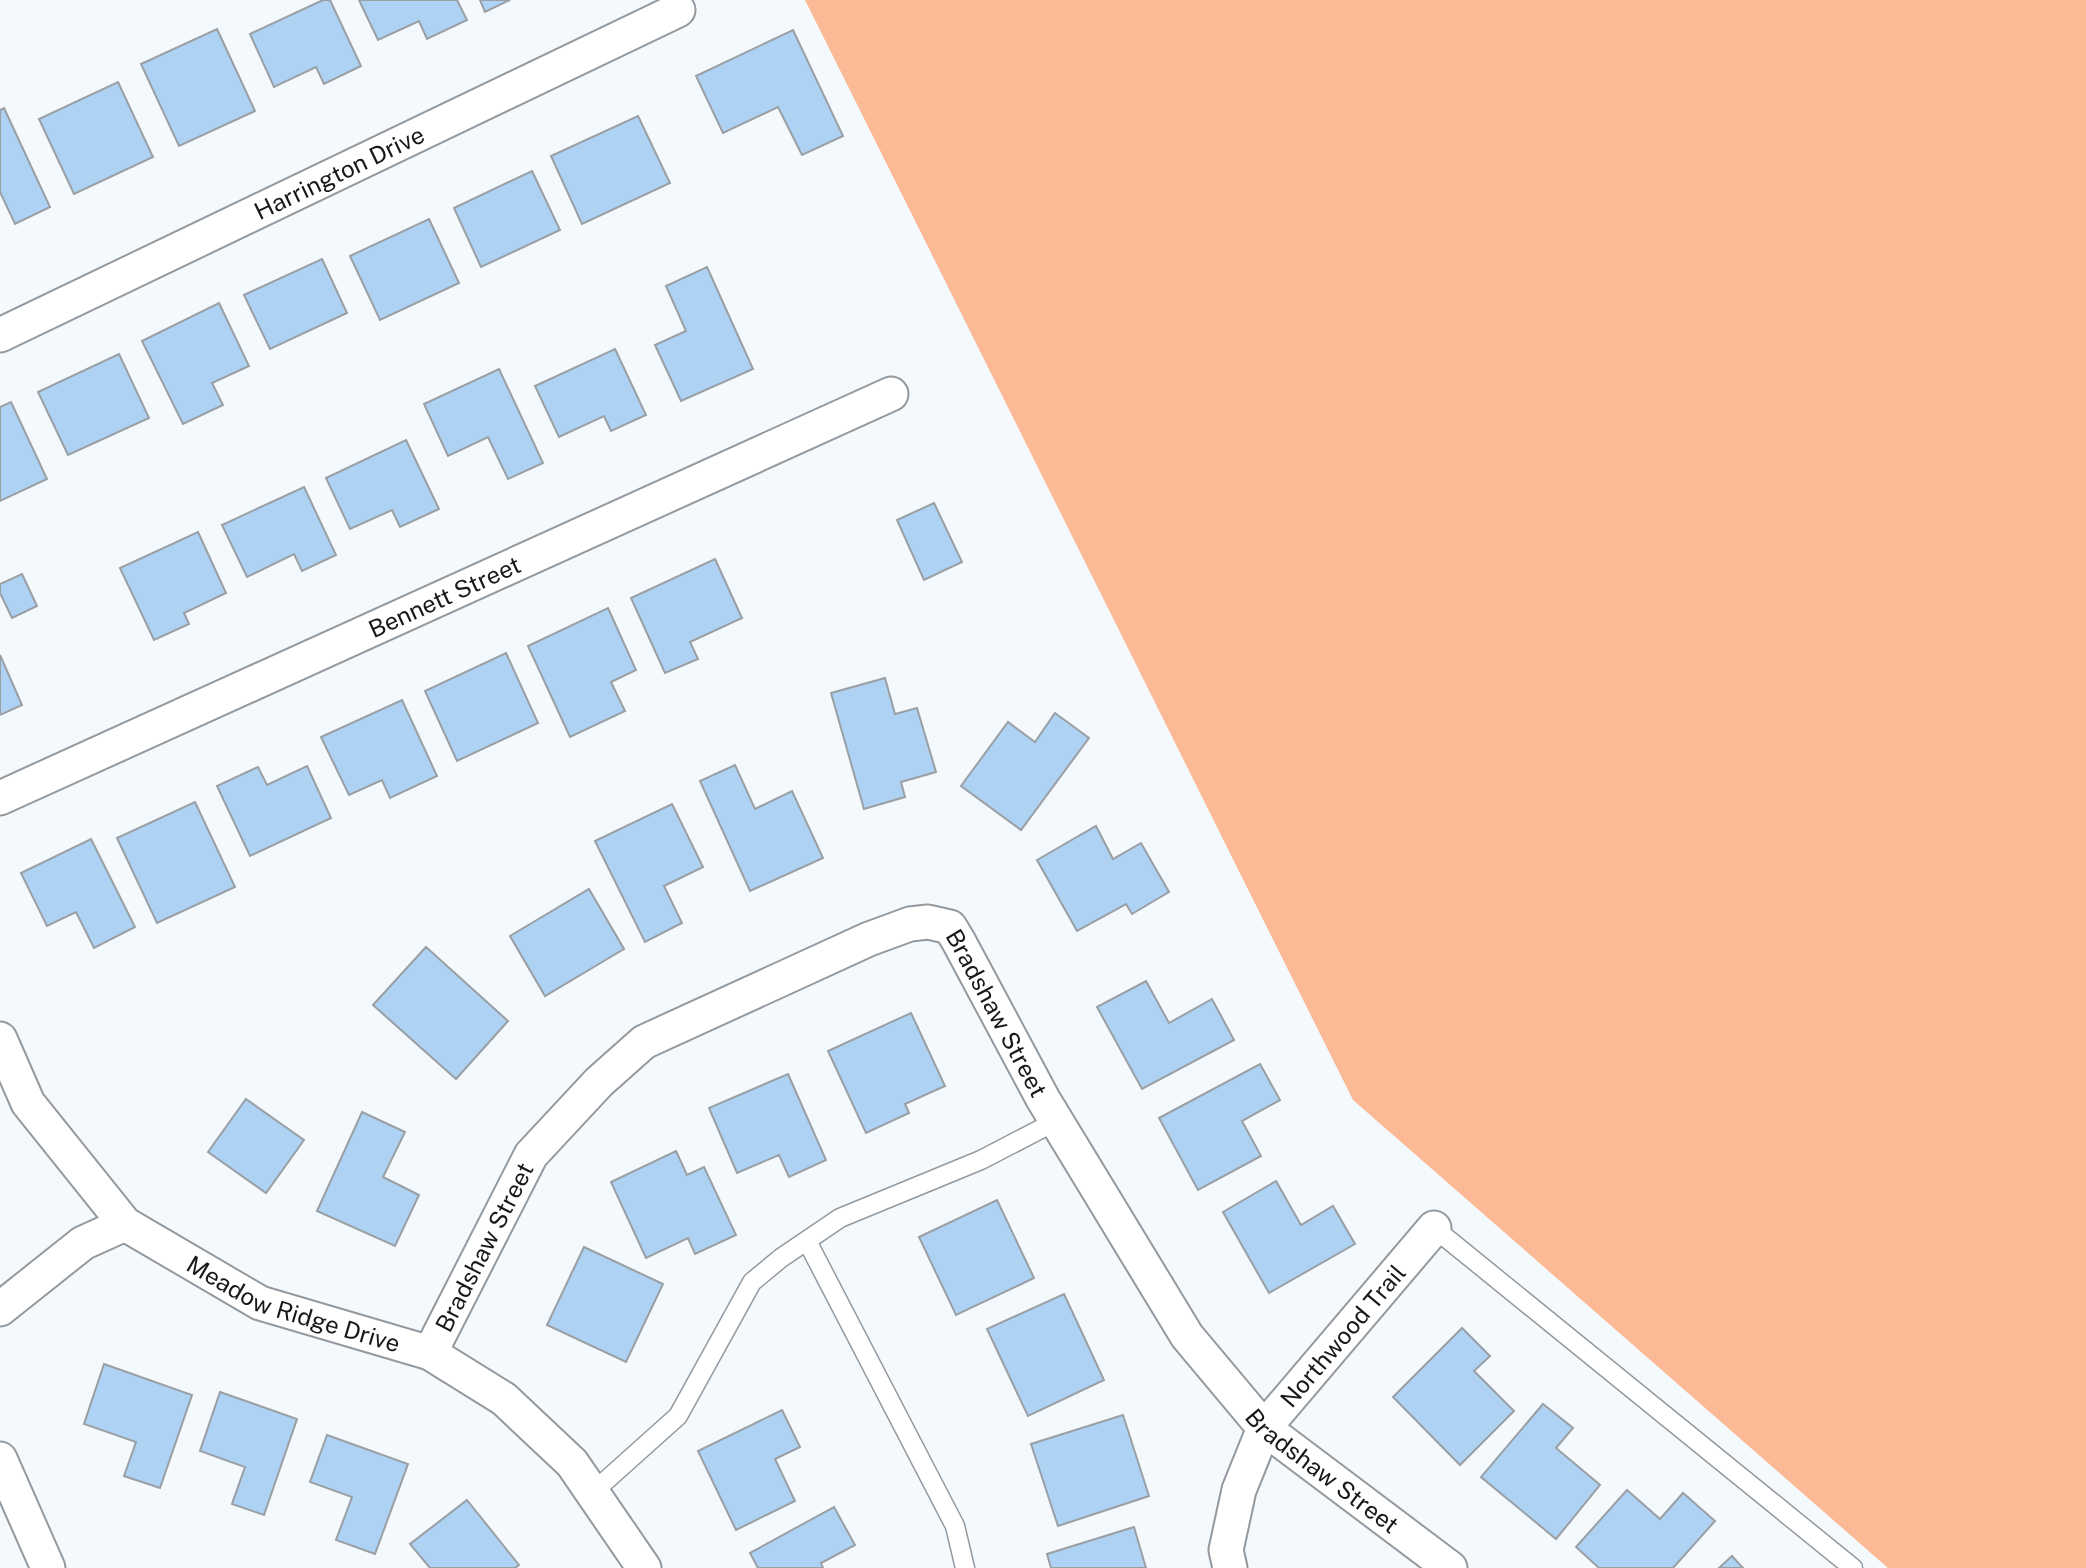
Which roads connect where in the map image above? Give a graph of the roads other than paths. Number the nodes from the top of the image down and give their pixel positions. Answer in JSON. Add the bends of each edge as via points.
{"nodes":[{"id":1,"x":678,"y":10,"type":"dead end"},
{"id":2,"x":0,"y":335,"type":"edge"},
{"id":3,"x":891,"y":394,"type":"dead end"},
{"id":4,"x":0,"y":798,"type":"edge"},
{"id":5,"x":0,"y":1039,"type":"edge"},
{"id":6,"x":1056,"y":1121,"type":"junction"},
{"id":7,"x":125,"y":1224,"type":"junction"},
{"id":8,"x":1434,"y":1228,"type":"joint"},
{"id":9,"x":807,"y":1241,"type":"junction"},
{"id":10,"x":0,"y":1308,"type":"edge"},
{"id":11,"x":430,"y":1353,"type":"junction"},
{"id":12,"x":1264,"y":1428,"type":"junction"},
{"id":13,"x":0,"y":1459,"type":"edge"},
{"id":14,"x":592,"y":1493,"type":"junction"},
{"id":15,"x":48,"y":1568,"type":"edge"},
{"id":16,"x":644,"y":1568,"type":"edge"},
{"id":17,"x":965,"y":1568,"type":"edge"},
{"id":18,"x":1230,"y":1568,"type":"edge"},
{"id":19,"x":1450,"y":1568,"type":"edge"},
{"id":20,"x":1853,"y":1568,"type":"edge"}],
"edges":[{"from":1,"to":2,"type":"street","name":"Harrington Drive"},
{"from":3,"to":4,"type":"street","name":"Bennett Street"},
{"from":5,"to":7,"type":"street","name":"Meadow Ridge Drive","via":[[28,1103]]},
{"from":6,"to":9,"type":"lane","via":[[981,1160],[840,1218]]},
{"from":6,"to":11,"type":"street","name":"Bradshaw Street","via":[[950,927],[910,924],[869,939],[644,1042],[598,1082],[531,1155]]},
{"from":6,"to":12,"type":"street","name":"Bradshaw Street","via":[[1188,1336]]},
{"from":7,"to":10,"type":"street","via":[[83,1243]]},
{"from":7,"to":11,"type":"street","name":"Meadow Ridge Drive","via":[[260,1303]]},
{"from":8,"to":12,"type":"street","name":"Northwood Trail"},
{"from":8,"to":20,"type":"lane"},
{"from":9,"to":14,"type":"lane","via":[[752,1282],[678,1416]]},
{"from":9,"to":17,"type":"lane","via":[[955,1526]]},
{"from":11,"to":14,"type":"street","name":"Meadow Ridge Drive","via":[[504,1399],[572,1463]]},
{"from":12,"to":18,"type":"street","name":"Northwood Trail","via":[[1239,1490],[1226,1550]]},
{"from":12,"to":19,"type":"street","name":"Bradshaw Street"},
{"from":13,"to":15,"type":"street"},
{"from":14,"to":16,"type":"street","name":"Meadow Ridge Drive"}]}
